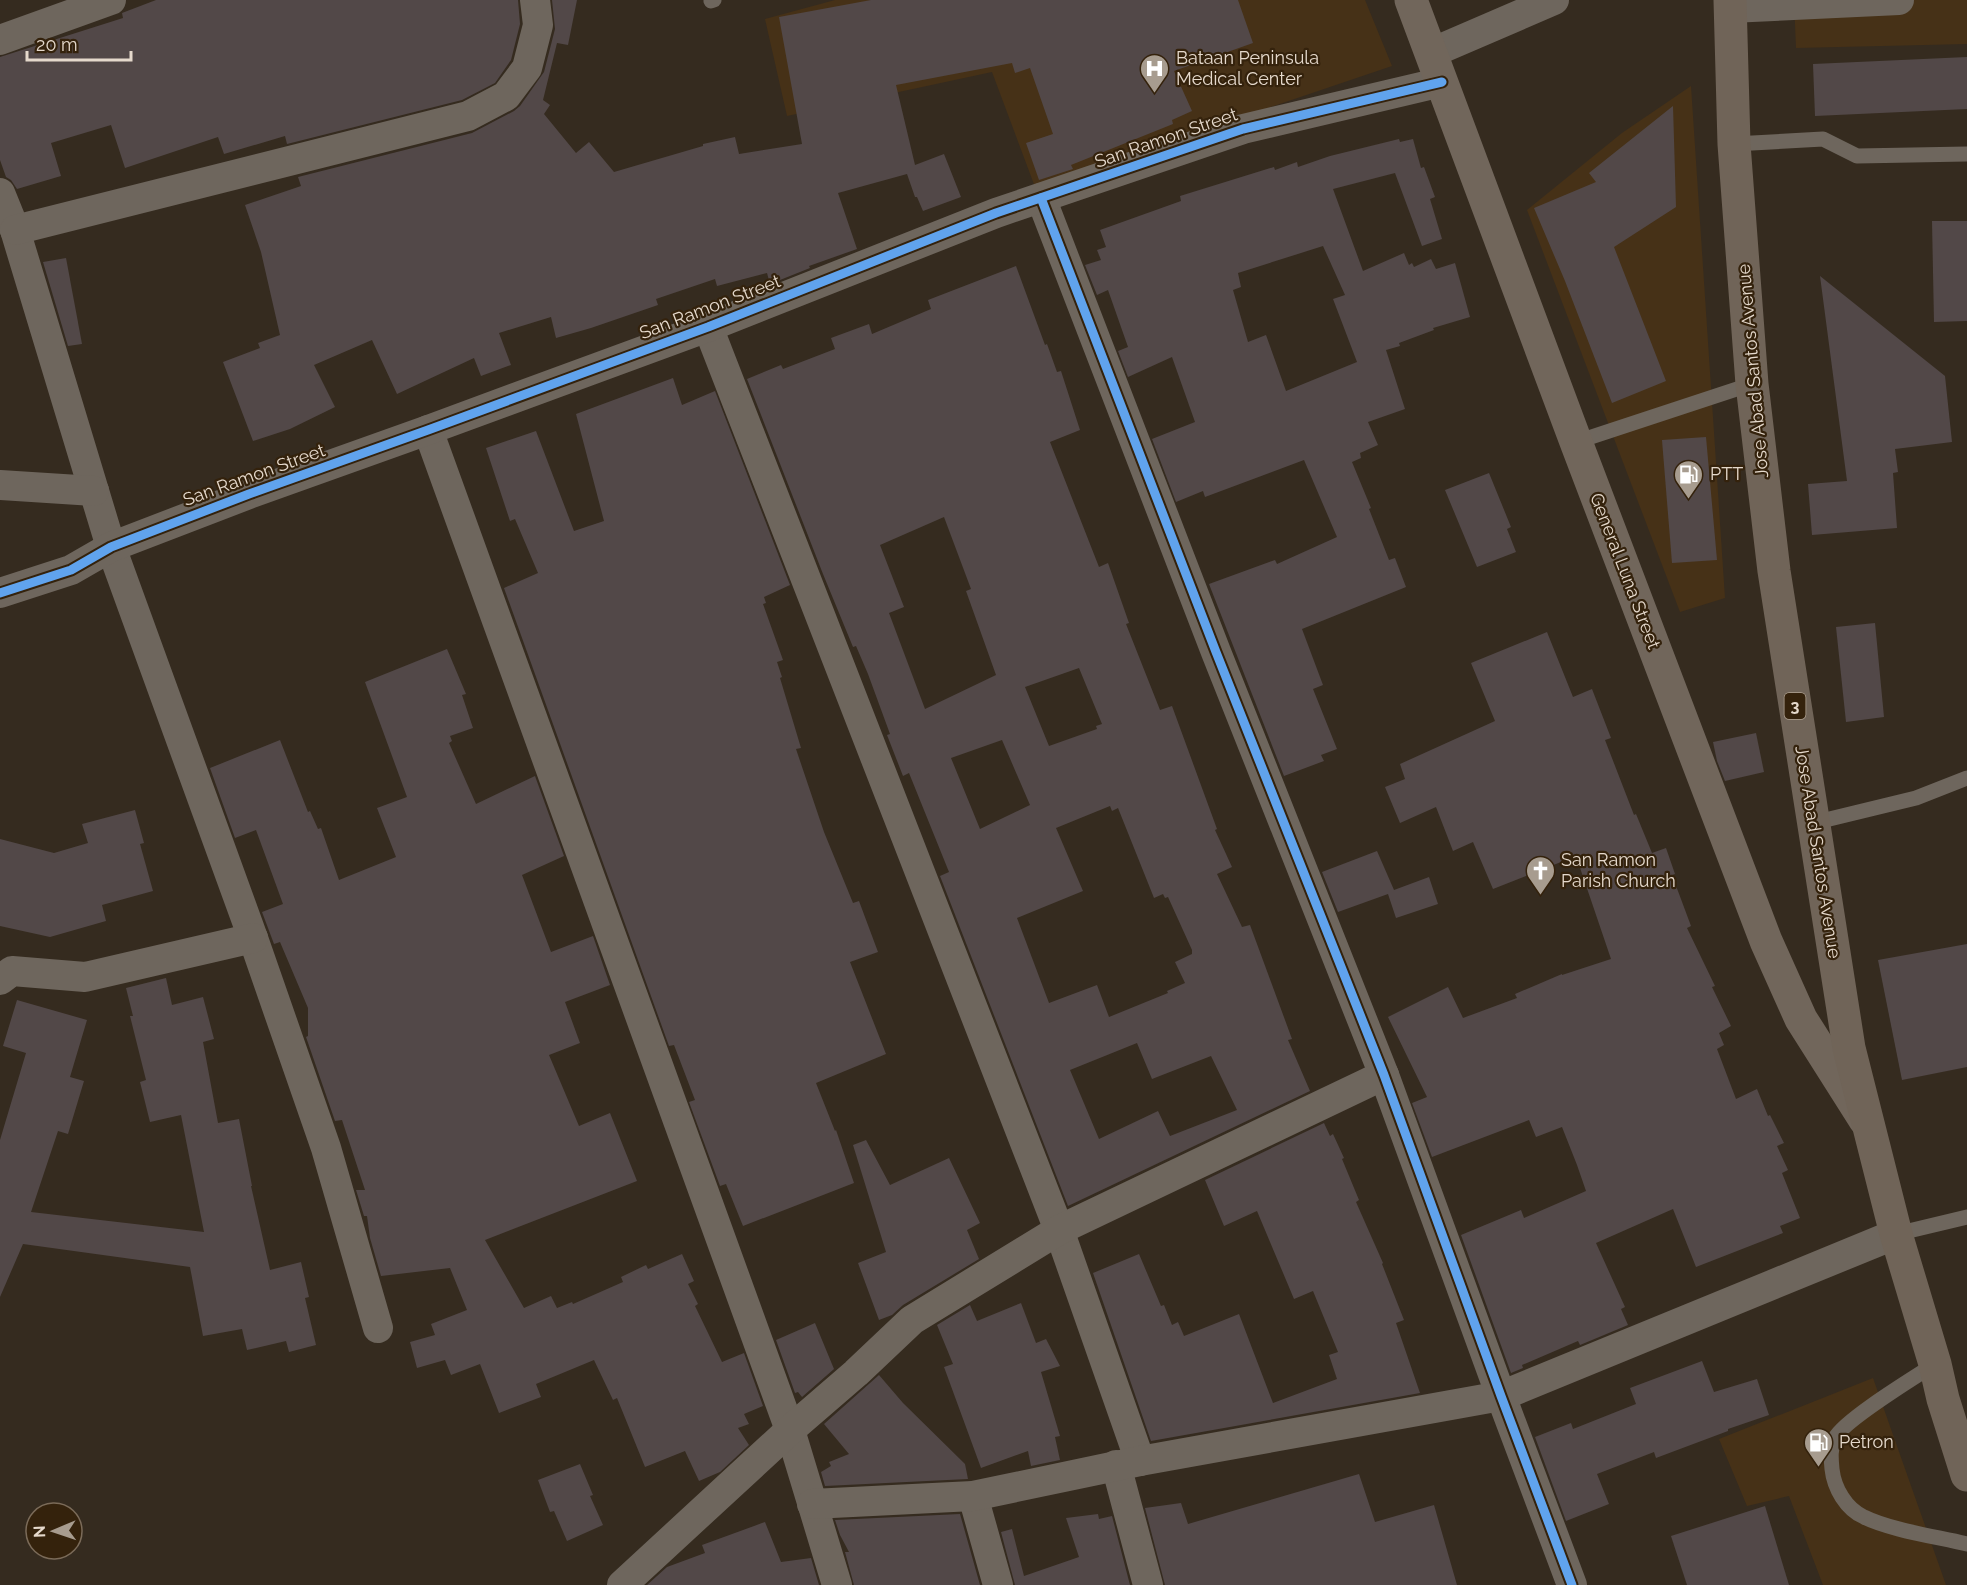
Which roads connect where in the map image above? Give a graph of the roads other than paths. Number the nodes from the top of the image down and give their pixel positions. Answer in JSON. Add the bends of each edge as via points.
{"nodes":[{"id":1,"x":111,"y":0,"type":"edge"},
{"id":2,"x":535,"y":0,"type":"edge"},
{"id":3,"x":1411,"y":0,"type":"edge"},
{"id":4,"x":1554,"y":0,"type":"edge"},
{"id":5,"x":1899,"y":0,"type":"edge"},
{"id":6,"x":1730,"y":4,"type":"edge"},
{"id":7,"x":0,"y":40,"type":"edge"},
{"id":8,"x":1437,"y":67,"type":"junction"},
{"id":9,"x":1734,"y":144,"type":"junction"},
{"id":10,"x":1967,"y":154,"type":"edge"},
{"id":11,"x":0,"y":193,"type":"edge"},
{"id":12,"x":1041,"y":198,"type":"junction"},
{"id":13,"x":15,"y":230,"type":"junction"},
{"id":14,"x":708,"y":327,"type":"junction"},
{"id":15,"x":1752,"y":384,"type":"junction"},
{"id":16,"x":428,"y":430,"type":"junction"},
{"id":17,"x":1576,"y":442,"type":"junction"},
{"id":18,"x":0,"y":484,"type":"edge"},
{"id":19,"x":94,"y":491,"type":"junction"},
{"id":20,"x":111,"y":547,"type":"junction"},
{"id":21,"x":0,"y":593,"type":"edge"},
{"id":22,"x":1967,"y":778,"type":"edge"},
{"id":23,"x":1813,"y":823,"type":"junction"},
{"id":24,"x":253,"y":938,"type":"junction"},
{"id":25,"x":0,"y":980,"type":"edge"},
{"id":26,"x":1384,"y":1075,"type":"junction"},
{"id":27,"x":1870,"y":1128,"type":"junction"},
{"id":28,"x":1967,"y":1217,"type":"edge"},
{"id":29,"x":1059,"y":1230,"type":"junction"},
{"id":30,"x":1896,"y":1234,"type":"junction"},
{"id":31,"x":378,"y":1328,"type":"dead end"},
{"id":32,"x":1935,"y":1364,"type":"junction"},
{"id":33,"x":1501,"y":1396,"type":"junction"},
{"id":34,"x":790,"y":1430,"type":"junction"},
{"id":35,"x":1128,"y":1463,"type":"junction"},
{"id":36,"x":1967,"y":1475,"type":"edge"},
{"id":37,"x":973,"y":1496,"type":"junction"},
{"id":38,"x":812,"y":1504,"type":"junction"},
{"id":39,"x":1967,"y":1544,"type":"edge"},
{"id":40,"x":622,"y":1585,"type":"edge"},
{"id":41,"x":837,"y":1585,"type":"edge"},
{"id":42,"x":998,"y":1585,"type":"edge"},
{"id":43,"x":1148,"y":1585,"type":"edge"},
{"id":44,"x":1572,"y":1585,"type":"edge"}],
"edges":[{"from":1,"to":7,"type":"street"},
{"from":2,"to":13,"type":"street","via":[[538,25],[526,68],[506,96],[468,116]]},
{"from":3,"to":8,"type":"main road","name":"General Luna Street"},
{"from":4,"to":8,"type":"street","name":"San Ramon Street"},
{"from":5,"to":6,"type":"street"},
{"from":6,"to":9,"type":"highway","name":"Jose Abad Santos Avenue","number":"3"},
{"from":8,"to":12,"type":"street","name":"San Ramon Street"},
{"from":8,"to":17,"type":"main road","name":"General Luna Street"},
{"from":9,"to":10,"type":"lane","via":[[1823,139],[1857,156]]},
{"from":9,"to":15,"type":"highway","name":"Jose Abad Santos Avenue","number":"3"},
{"from":11,"to":13,"type":"street"},
{"from":12,"to":14,"type":"street","name":"San Ramon Street"},
{"from":12,"to":26,"type":"street"},
{"from":13,"to":19,"type":"street"},
{"from":14,"to":16,"type":"street","name":"San Ramon Street"},
{"from":14,"to":29,"type":"street"},
{"from":15,"to":17,"type":"lane"},
{"from":15,"to":23,"type":"highway","name":"Jose Abad Santos Avenue","number":"3","via":[[1774,571]]},
{"from":16,"to":20,"type":"street","name":"San Ramon Street"},
{"from":16,"to":34,"type":"street"},
{"from":17,"to":27,"type":"main road","name":"General Luna Street","via":[[1767,941],[1801,1019]]},
{"from":18,"to":19,"type":"street"},
{"from":19,"to":20,"type":"street"},
{"from":20,"to":21,"type":"street","name":"San Ramon Street","via":[[71,570]]},
{"from":20,"to":24,"type":"street"},
{"from":22,"to":23,"type":"lane","via":[[1916,798]]},
{"from":23,"to":27,"type":"highway","name":"Jose Abad Santos Avenue","number":"3","via":[[1849,1048]]},
{"from":24,"to":25,"type":"street","via":[[85,977],[12,971]]},
{"from":24,"to":31,"type":"street","via":[[326,1148]]},
{"from":26,"to":29,"type":"street"},
{"from":26,"to":33,"type":"street"},
{"from":27,"to":30,"type":"highway","name":"Jose Abad Santos Avenue","number":"3"},
{"from":28,"to":30,"type":"lane"},
{"from":29,"to":34,"type":"street","via":[[912,1320]]},
{"from":29,"to":35,"type":"street"},
{"from":30,"to":32,"type":"highway","name":"Jose Abad Santos Avenue","number":"3"},
{"from":30,"to":33,"type":"street"},
{"from":32,"to":36,"type":"highway","name":"Jose Abad Santos Avenue","number":"3"},
{"from":32,"to":39,"type":"lane","via":[[1839,1432],[1831,1454],[1833,1480],[1845,1503],[1863,1517]]},
{"from":33,"to":35,"type":"street"},
{"from":33,"to":44,"type":"street"},
{"from":34,"to":38,"type":"street"},
{"from":34,"to":40,"type":"street"},
{"from":35,"to":37,"type":"street"},
{"from":35,"to":43,"type":"street"},
{"from":37,"to":38,"type":"street"},
{"from":37,"to":42,"type":"street"},
{"from":38,"to":41,"type":"street"}]}
